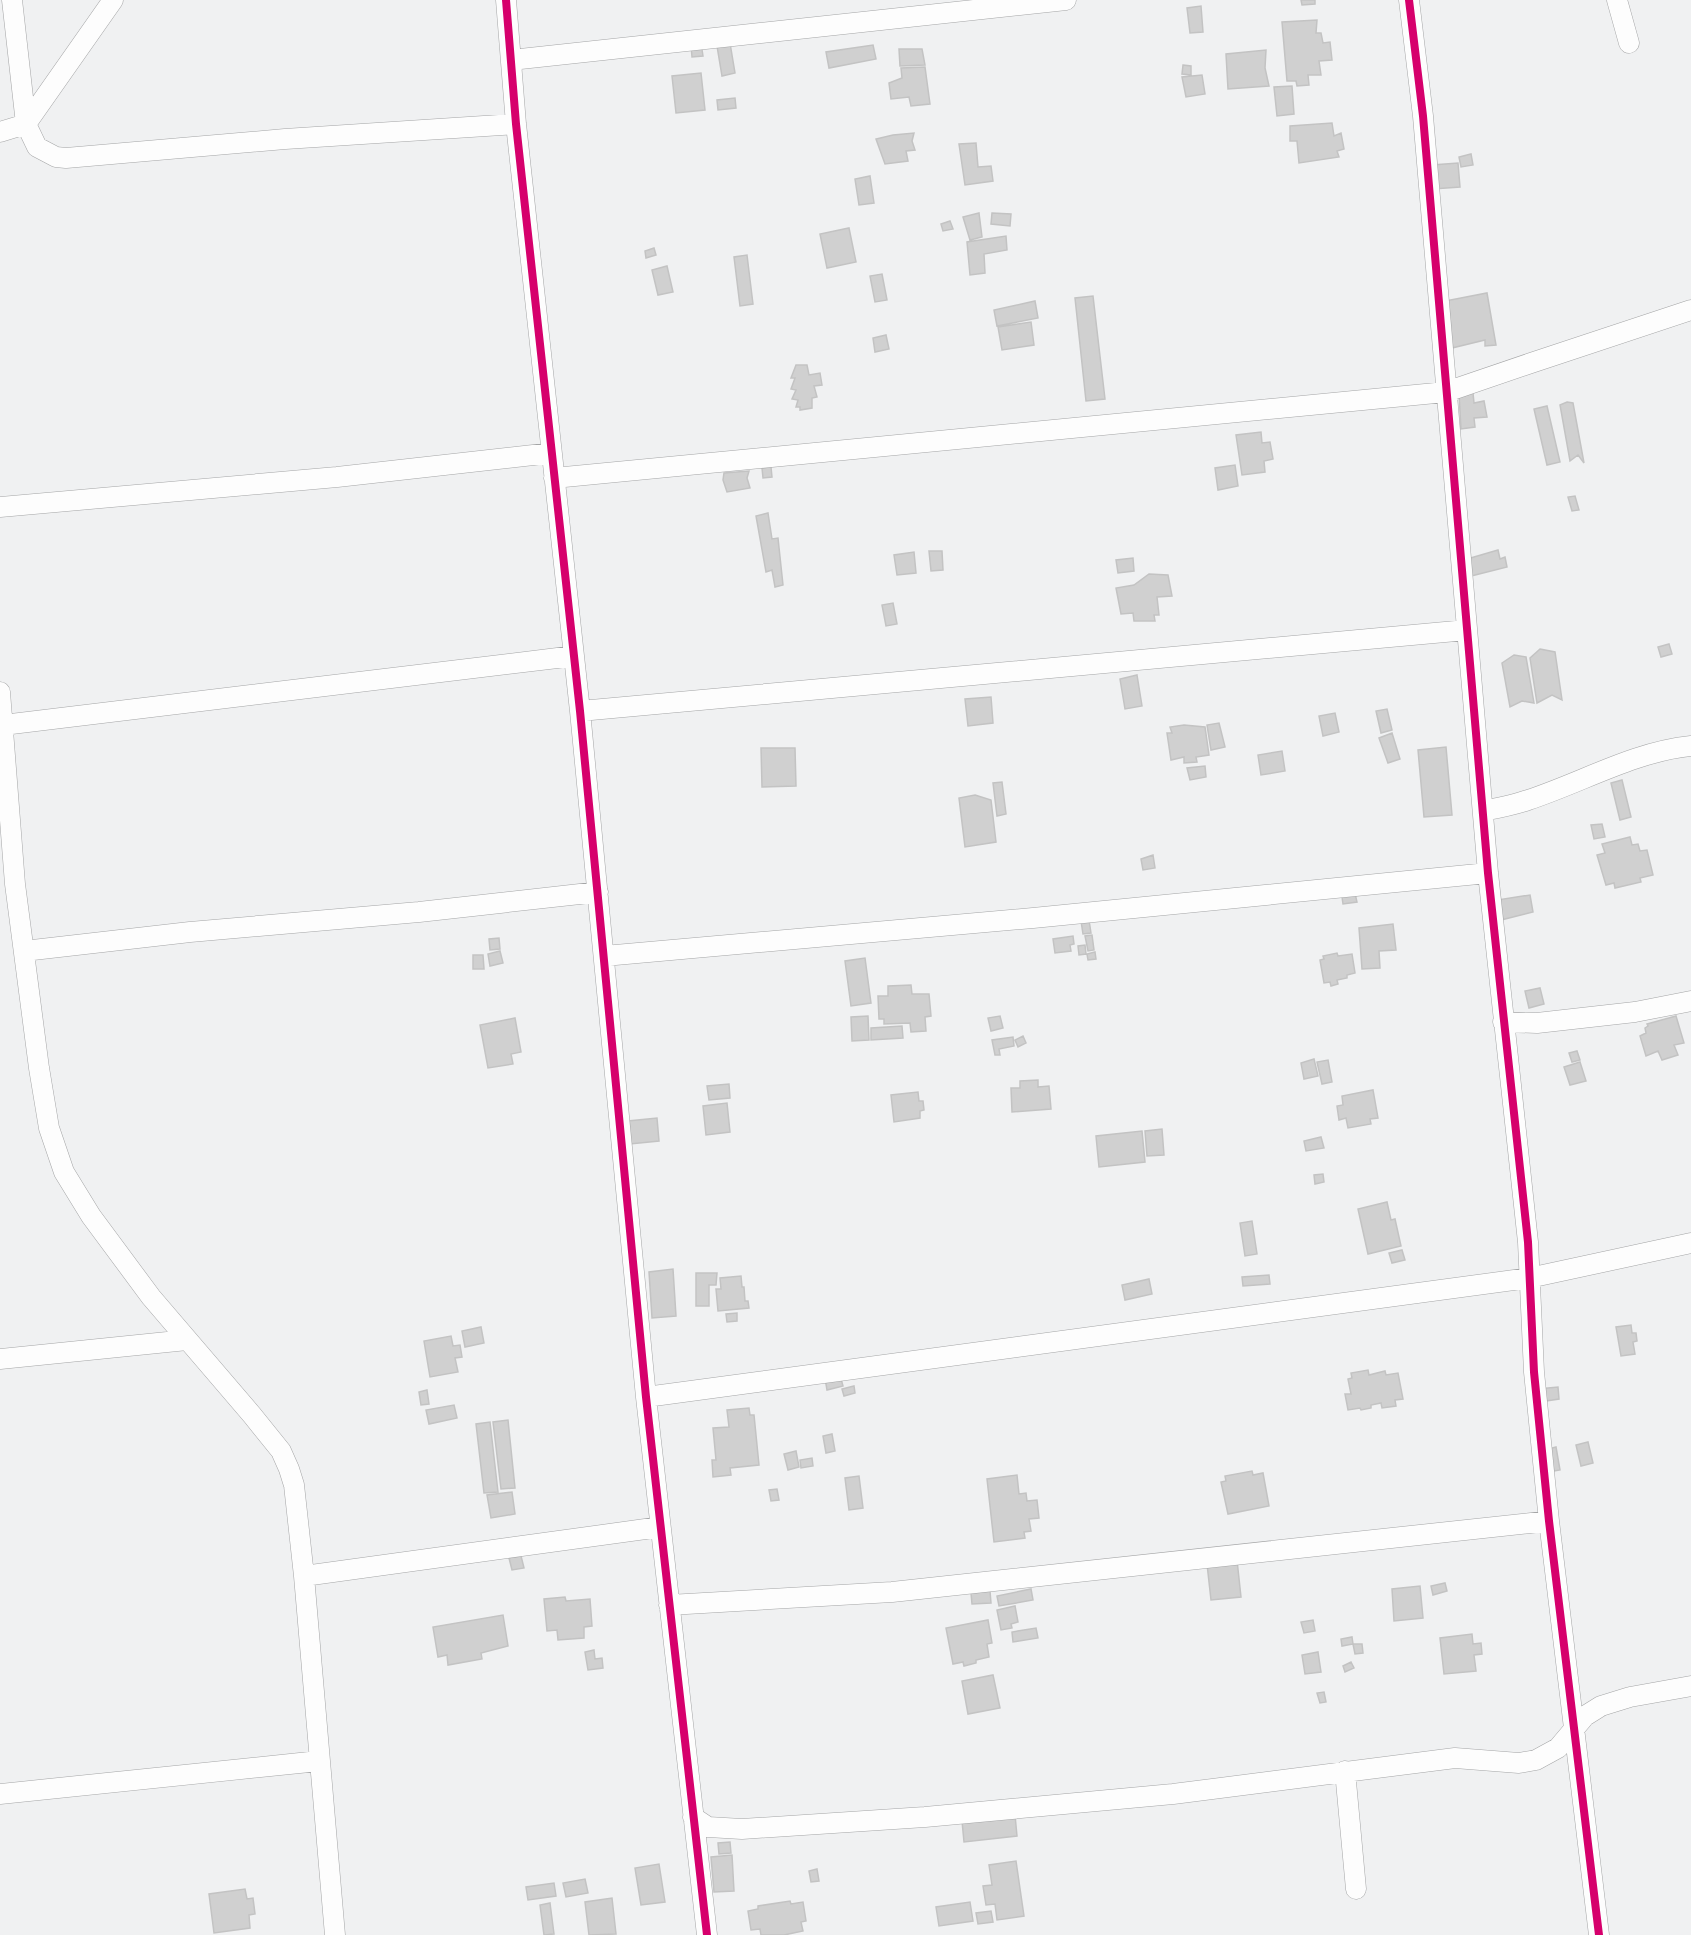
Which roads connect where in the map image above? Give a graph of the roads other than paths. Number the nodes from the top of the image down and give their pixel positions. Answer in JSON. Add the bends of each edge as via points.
{"nodes":[{"id":1,"x":12,"y":0,"type":"edge"},
{"id":2,"x":113,"y":0,"type":"edge"},
{"id":3,"x":506,"y":0,"type":"edge"},
{"id":4,"x":1066,"y":0,"type":"edge"},
{"id":5,"x":1409,"y":0,"type":"edge"},
{"id":6,"x":1617,"y":0,"type":"edge"},
{"id":7,"x":1629,"y":43,"type":"dead end"},
{"id":8,"x":511,"y":60,"type":"junction"},
{"id":9,"x":26,"y":124,"type":"junction"},
{"id":10,"x":516,"y":124,"type":"junction"},
{"id":11,"x":0,"y":132,"type":"edge"},
{"id":12,"x":1691,"y":310,"type":"edge"},
{"id":13,"x":1446,"y":392,"type":"junction"},
{"id":14,"x":551,"y":453,"type":"junction"},
{"id":15,"x":554,"y":478,"type":"junction"},
{"id":16,"x":0,"y":507,"type":"edge"},
{"id":17,"x":1467,"y":630,"type":"junction"},
{"id":18,"x":574,"y":656,"type":"junction"},
{"id":19,"x":0,"y":692,"type":"edge"},
{"id":20,"x":580,"y":711,"type":"junction"},
{"id":21,"x":3,"y":726,"type":"junction"},
{"id":22,"x":1691,"y":746,"type":"edge"},
{"id":23,"x":1483,"y":811,"type":"junction"},
{"id":24,"x":1488,"y":873,"type":"junction"},
{"id":25,"x":8,"y":885,"type":"edge"},
{"id":26,"x":598,"y":892,"type":"junction"},
{"id":27,"x":24,"y":951,"type":"junction"},
{"id":28,"x":604,"y":956,"type":"junction"},
{"id":29,"x":1691,"y":1001,"type":"edge"},
{"id":30,"x":1503,"y":1022,"type":"junction"},
{"id":31,"x":1691,"y":1243,"type":"edge"},
{"id":32,"x":1529,"y":1278,"type":"junction"},
{"id":33,"x":186,"y":1340,"type":"junction"},
{"id":34,"x":0,"y":1359,"type":"edge"},
{"id":35,"x":646,"y":1396,"type":"junction"},
{"id":36,"x":1549,"y":1521,"type":"junction"},
{"id":37,"x":660,"y":1527,"type":"junction"},
{"id":38,"x":304,"y":1576,"type":"junction"},
{"id":39,"x":669,"y":1605,"type":"junction"},
{"id":40,"x":1691,"y":1686,"type":"edge"},
{"id":41,"x":1574,"y":1730,"type":"junction"},
{"id":42,"x":319,"y":1761,"type":"junction"},
{"id":43,"x":1345,"y":1772,"type":"junction"},
{"id":44,"x":0,"y":1794,"type":"edge"},
{"id":45,"x":693,"y":1817,"type":"junction"},
{"id":46,"x":1356,"y":1889,"type":"dead end"},
{"id":47,"x":335,"y":1935,"type":"edge"},
{"id":48,"x":707,"y":1935,"type":"edge"},
{"id":49,"x":1599,"y":1935,"type":"edge"}],
"edges":[{"from":1,"to":9,"type":"street"},
{"from":2,"to":9,"type":"street"},
{"from":3,"to":8,"type":"street"},
{"from":4,"to":8,"type":"street"},
{"from":5,"to":13,"type":"street","via":[[1423,116]]},
{"from":6,"to":7,"type":"street"},
{"from":8,"to":10,"type":"street"},
{"from":9,"to":10,"type":"street","via":[[36,147],[66,158]]},
{"from":9,"to":11,"type":"street"},
{"from":10,"to":14,"type":"street"},
{"from":12,"to":13,"type":"street"},
{"from":13,"to":15,"type":"street"},
{"from":13,"to":17,"type":"street"},
{"from":14,"to":15,"type":"street"},
{"from":14,"to":16,"type":"street"},
{"from":15,"to":18,"type":"street"},
{"from":17,"to":20,"type":"street"},
{"from":17,"to":23,"type":"street"},
{"from":18,"to":20,"type":"street"},
{"from":18,"to":21,"type":"street"},
{"from":19,"to":21,"type":"street"},
{"from":20,"to":26,"type":"street"},
{"from":21,"to":25,"type":"street"},
{"from":22,"to":23,"type":"street","via":[[1650,753],[1527,801]]},
{"from":23,"to":24,"type":"street"},
{"from":24,"to":28,"type":"street"},
{"from":24,"to":30,"type":"street"},
{"from":25,"to":27,"type":"street"},
{"from":26,"to":27,"type":"street"},
{"from":26,"to":28,"type":"street"},
{"from":27,"to":33,"type":"street","via":[[49,1128],[64,1172],[91,1216]]},
{"from":28,"to":35,"type":"street"},
{"from":29,"to":30,"type":"street","via":[[1538,1023]]},
{"from":30,"to":32,"type":"street"},
{"from":31,"to":32,"type":"street"},
{"from":32,"to":35,"type":"street"},
{"from":32,"to":36,"type":"street"},
{"from":33,"to":34,"type":"street"},
{"from":33,"to":38,"type":"street","via":[[252,1414],[290,1469]]},
{"from":35,"to":37,"type":"street"},
{"from":36,"to":39,"type":"street","via":[[892,1592]]},
{"from":36,"to":41,"type":"street"},
{"from":37,"to":38,"type":"street"},
{"from":37,"to":39,"type":"street"},
{"from":38,"to":42,"type":"street"},
{"from":39,"to":45,"type":"street"},
{"from":40,"to":41,"type":"street","via":[[1601,1706],[1585,1716]]},
{"from":41,"to":43,"type":"street","via":[[1558,1748],[1536,1760],[1519,1763],[1455,1758]]},
{"from":41,"to":49,"type":"street"},
{"from":42,"to":44,"type":"street"},
{"from":42,"to":47,"type":"street"},
{"from":43,"to":45,"type":"street","via":[[1161,1795],[742,1830],[708,1827]]},
{"from":43,"to":46,"type":"street"},
{"from":45,"to":48,"type":"street"}]}
